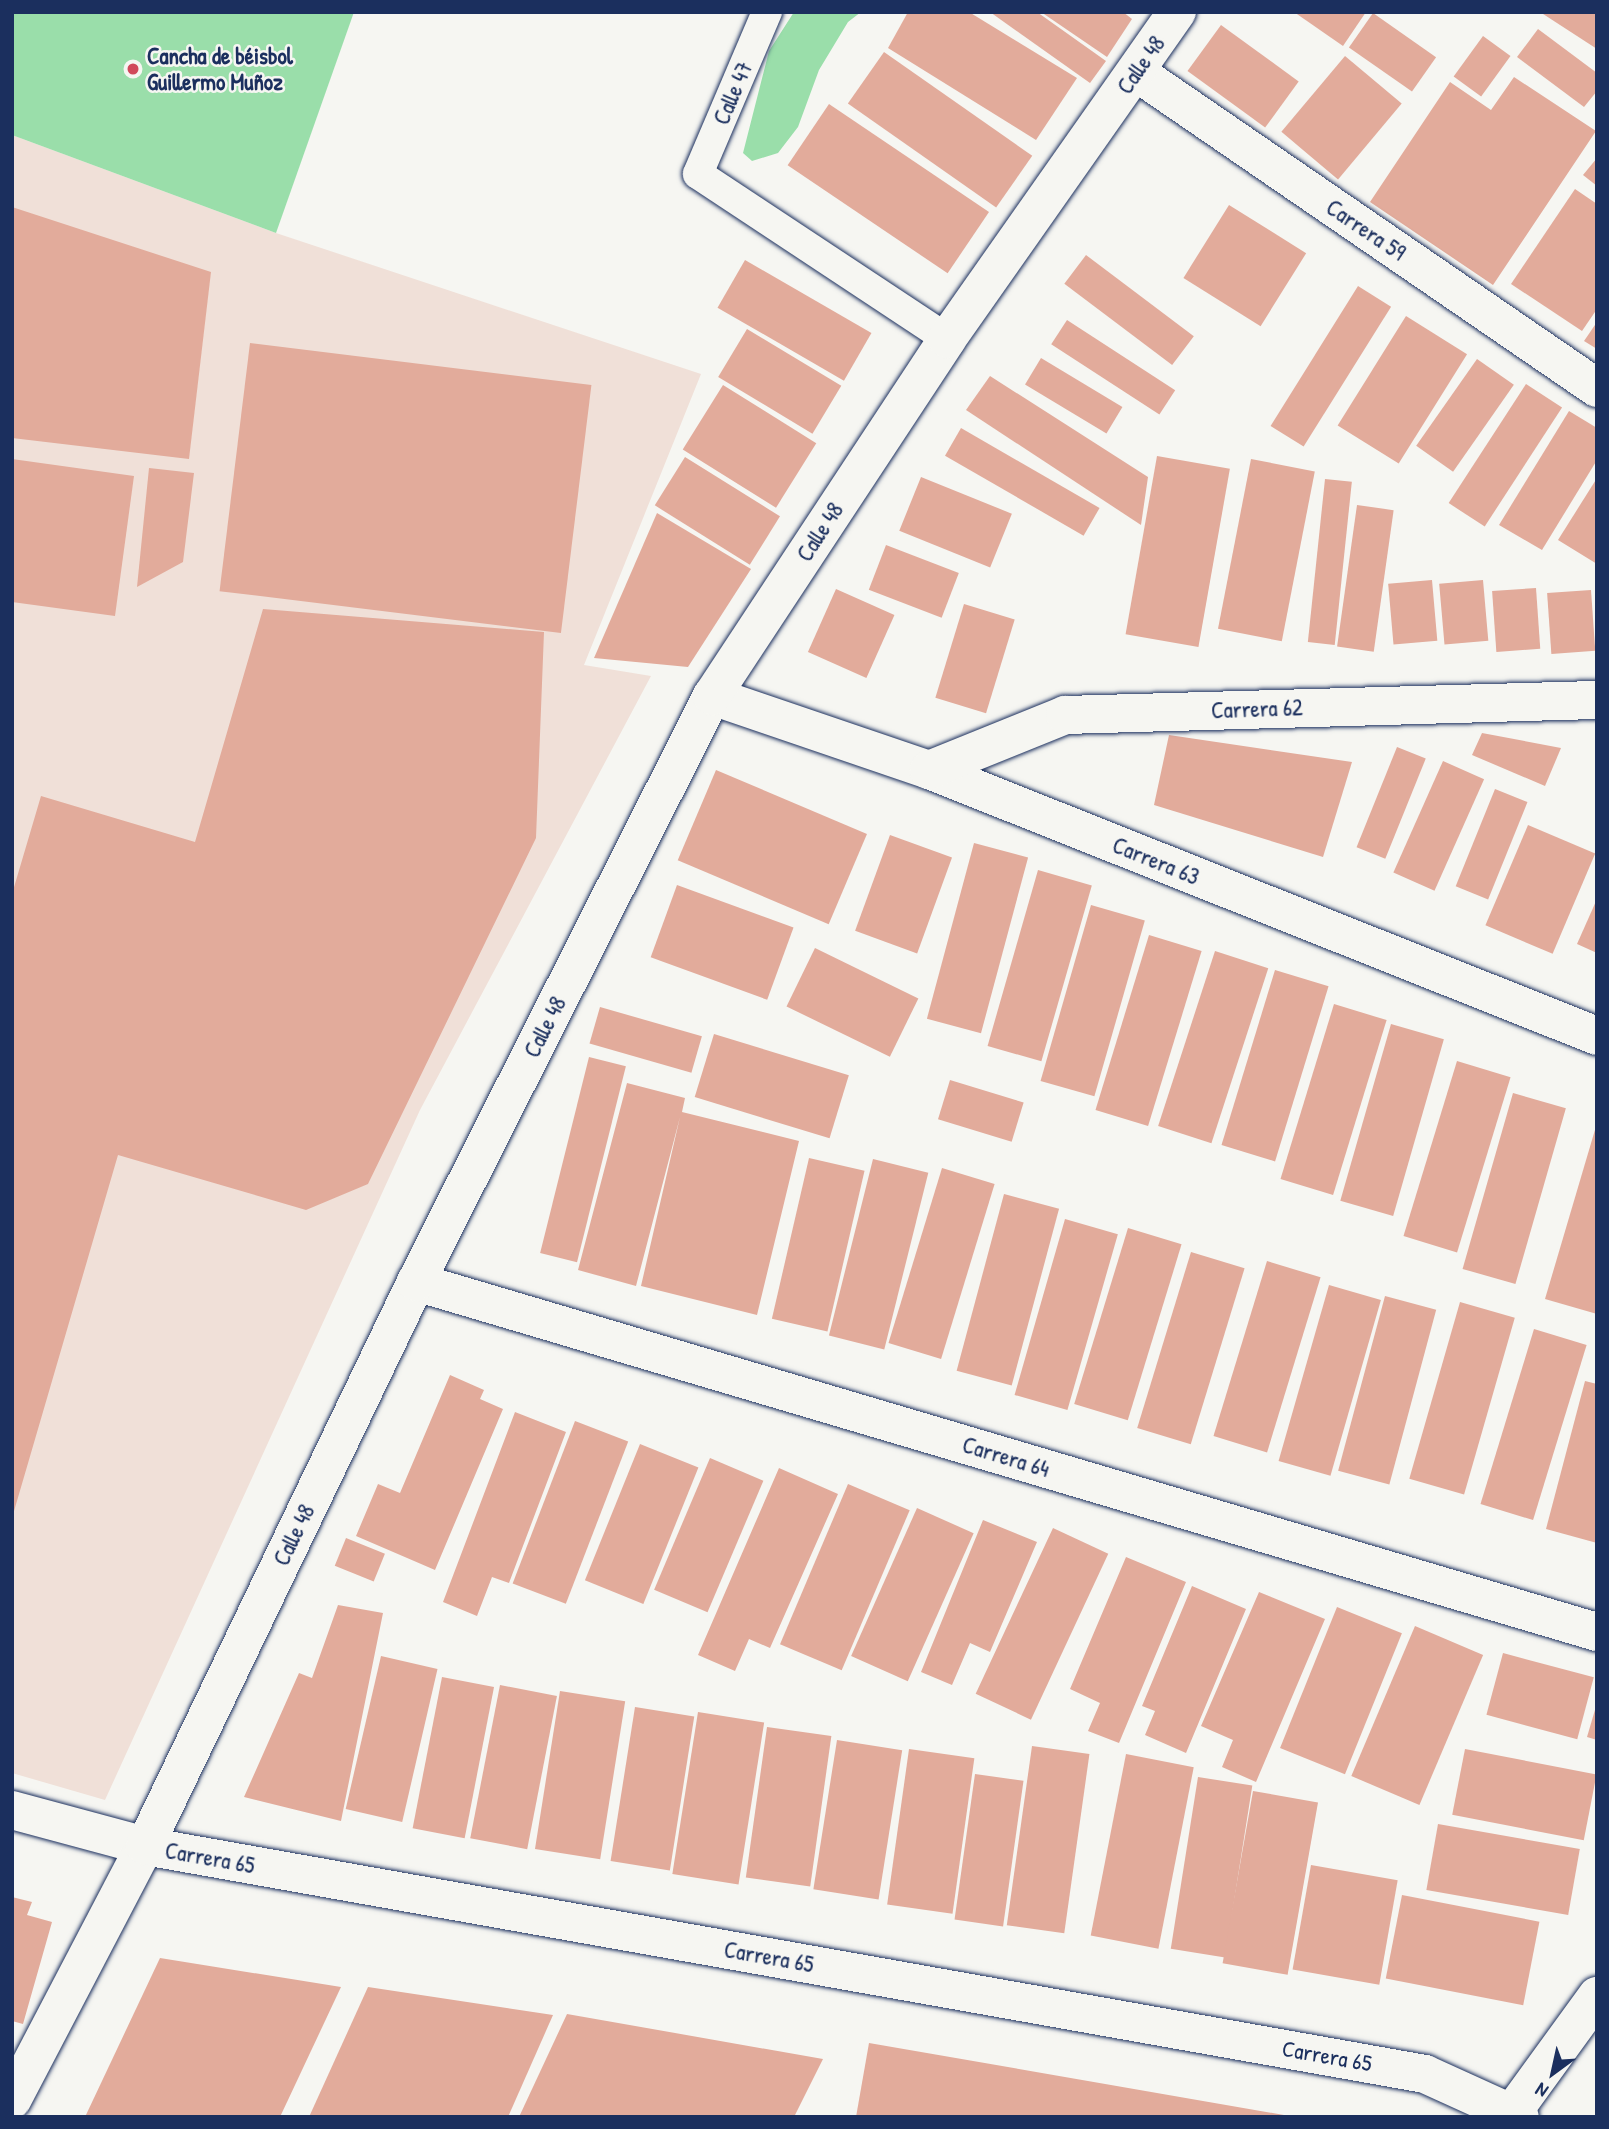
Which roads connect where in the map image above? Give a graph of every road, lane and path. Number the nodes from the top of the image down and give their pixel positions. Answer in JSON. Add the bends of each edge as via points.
{"nodes":[{"id":1,"x":767,"y":12,"type":"edge"},
{"id":2,"x":1177,"y":12,"type":"edge"},
{"id":3,"x":1136,"y":72,"type":"junction"},
{"id":4,"x":947,"y":340,"type":"junction"},
{"id":5,"x":1597,"y":388,"type":"edge"},
{"id":6,"x":712,"y":696,"type":"junction"},
{"id":7,"x":1597,"y":700,"type":"edge"},
{"id":8,"x":929,"y":770,"type":"junction"},
{"id":9,"x":1597,"y":1036,"type":"edge"},
{"id":10,"x":416,"y":1282,"type":"junction"},
{"id":11,"x":1597,"y":1632,"type":"edge"},
{"id":12,"x":12,"y":1810,"type":"edge"},
{"id":13,"x":145,"y":1846,"type":"junction"},
{"id":14,"x":1597,"y":1996,"type":"edge"},
{"id":15,"x":12,"y":2100,"type":"edge"},
{"id":16,"x":1514,"y":2115,"type":"edge"}],
"edges":[{"from":1,"to":4,"type":"lane","name":"Calle 47","via":[[698,174]]},
{"from":2,"to":3,"type":"street","name":"Calle 48"},
{"from":3,"to":4,"type":"street","name":"Calle 48"},
{"from":3,"to":5,"type":"street","name":"Carrera 59"},
{"from":4,"to":6,"type":"street","name":"Calle 48"},
{"from":6,"to":8,"type":"street","name":"Carrera 63"},
{"from":6,"to":10,"type":"street","name":"Calle 48"},
{"from":7,"to":8,"type":"street","name":"Carrera 62","via":[[1065,715]]},
{"from":8,"to":9,"type":"street","name":"Carrera 63"},
{"from":10,"to":11,"type":"street","name":"Carrera 64"},
{"from":10,"to":13,"type":"street","name":"Calle 48"},
{"from":12,"to":13,"type":"street","name":"Carrera 65"},
{"from":13,"to":15,"type":"street","name":"Calle 48"},
{"from":13,"to":16,"type":"street","name":"Carrera 65","via":[[1425,2074]]},
{"from":14,"to":16,"type":"street"}]}
